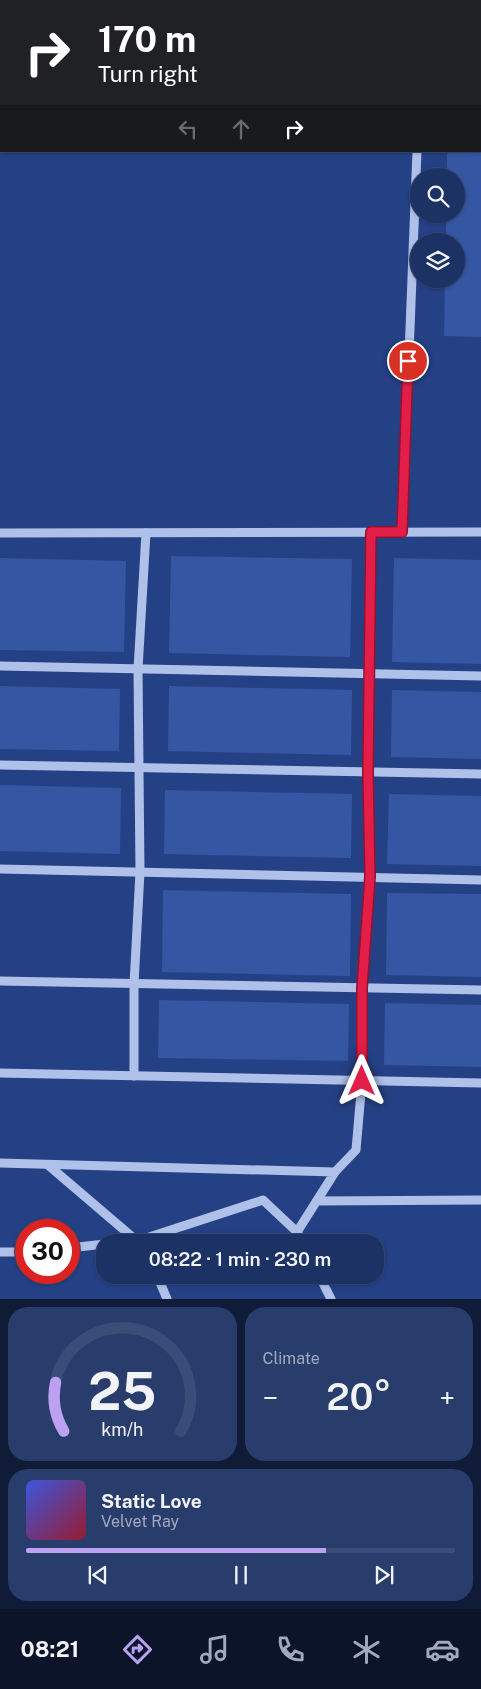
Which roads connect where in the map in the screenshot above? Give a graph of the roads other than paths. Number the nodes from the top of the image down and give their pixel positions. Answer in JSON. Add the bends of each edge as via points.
{"nodes":[{"id":1,"x":417,"y":152,"type":"edge"},
{"id":2,"x":371,"y":532,"type":"junction"},
{"id":3,"x":402,"y":532,"type":"junction"},
{"id":4,"x":481,"y":532,"type":"edge"},
{"id":5,"x":0,"y":533,"type":"edge"},
{"id":6,"x":146,"y":533,"type":"junction"},
{"id":7,"x":0,"y":666,"type":"edge"},
{"id":8,"x":138,"y":669,"type":"junction"},
{"id":9,"x":369,"y":674,"type":"junction"},
{"id":10,"x":481,"y":676,"type":"edge"},
{"id":11,"x":0,"y":764,"type":"edge"},
{"id":12,"x":139,"y":767,"type":"junction"},
{"id":13,"x":368,"y":772,"type":"junction"},
{"id":14,"x":481,"y":774,"type":"edge"},
{"id":15,"x":0,"y":869,"type":"edge"},
{"id":16,"x":140,"y":872,"type":"junction"},
{"id":17,"x":370,"y":877,"type":"junction"},
{"id":18,"x":481,"y":880,"type":"edge"},
{"id":19,"x":0,"y":981,"type":"edge"},
{"id":20,"x":134,"y":984,"type":"junction"},
{"id":21,"x":362,"y":988,"type":"junction"},
{"id":22,"x":481,"y":990,"type":"edge"},
{"id":23,"x":0,"y":1074,"type":"edge"},
{"id":24,"x":134,"y":1076,"type":"junction"},
{"id":25,"x":362,"y":1081,"type":"junction"},
{"id":26,"x":481,"y":1083,"type":"edge"},
{"id":27,"x":0,"y":1164,"type":"edge"},
{"id":28,"x":48,"y":1165,"type":"junction"},
{"id":29,"x":334,"y":1172,"type":"junction"},
{"id":30,"x":481,"y":1200,"type":"edge"},
{"id":31,"x":317,"y":1201,"type":"junction"},
{"id":32,"x":297,"y":1232,"type":"joint"},
{"id":33,"x":128,"y":1234,"type":"edge"},
{"id":34,"x":161,"y":1234,"type":"edge"},
{"id":35,"x":96,"y":1245,"type":"edge"},
{"id":36,"x":80,"y":1247,"type":"edge"},
{"id":37,"x":0,"y":1252,"type":"edge"},
{"id":38,"x":15,"y":1252,"type":"edge"},
{"id":39,"x":161,"y":1284,"type":"edge"},
{"id":40,"x":324,"y":1284,"type":"edge"},
{"id":41,"x":167,"y":1299,"type":"edge"},
{"id":42,"x":331,"y":1299,"type":"edge"}],
"edges":[{"from":1,"to":3,"type":"street"},
{"from":2,"to":3,"type":"street"},
{"from":2,"to":6,"type":"street"},
{"from":2,"to":9,"type":"street"},
{"from":3,"to":4,"type":"street"},
{"from":5,"to":6,"type":"street"},
{"from":6,"to":8,"type":"street"},
{"from":7,"to":8,"type":"street"},
{"from":8,"to":9,"type":"street"},
{"from":8,"to":12,"type":"street"},
{"from":9,"to":10,"type":"street"},
{"from":9,"to":13,"type":"street"},
{"from":11,"to":12,"type":"street"},
{"from":12,"to":13,"type":"street"},
{"from":12,"to":16,"type":"street"},
{"from":13,"to":14,"type":"street"},
{"from":13,"to":17,"type":"street"},
{"from":15,"to":16,"type":"street"},
{"from":16,"to":17,"type":"street"},
{"from":16,"to":20,"type":"street"},
{"from":17,"to":18,"type":"street"},
{"from":17,"to":21,"type":"street"},
{"from":19,"to":20,"type":"street"},
{"from":20,"to":21,"type":"street"},
{"from":20,"to":24,"type":"street"},
{"from":21,"to":22,"type":"street"},
{"from":21,"to":25,"type":"street"},
{"from":23,"to":24,"type":"street"},
{"from":24,"to":25,"type":"street"},
{"from":25,"to":26,"type":"street"},
{"from":25,"to":29,"type":"street","via":[[356,1150]]},
{"from":27,"to":28,"type":"street"},
{"from":28,"to":29,"type":"street"},
{"from":28,"to":33,"type":"street"},
{"from":29,"to":31,"type":"street"},
{"from":30,"to":31,"type":"street"},
{"from":31,"to":32,"type":"street"},
{"from":32,"to":34,"type":"street","via":[[263,1200]]},
{"from":35,"to":36,"type":"street"},
{"from":37,"to":38,"type":"street"},
{"from":39,"to":41,"type":"street"},
{"from":40,"to":42,"type":"street"}]}
